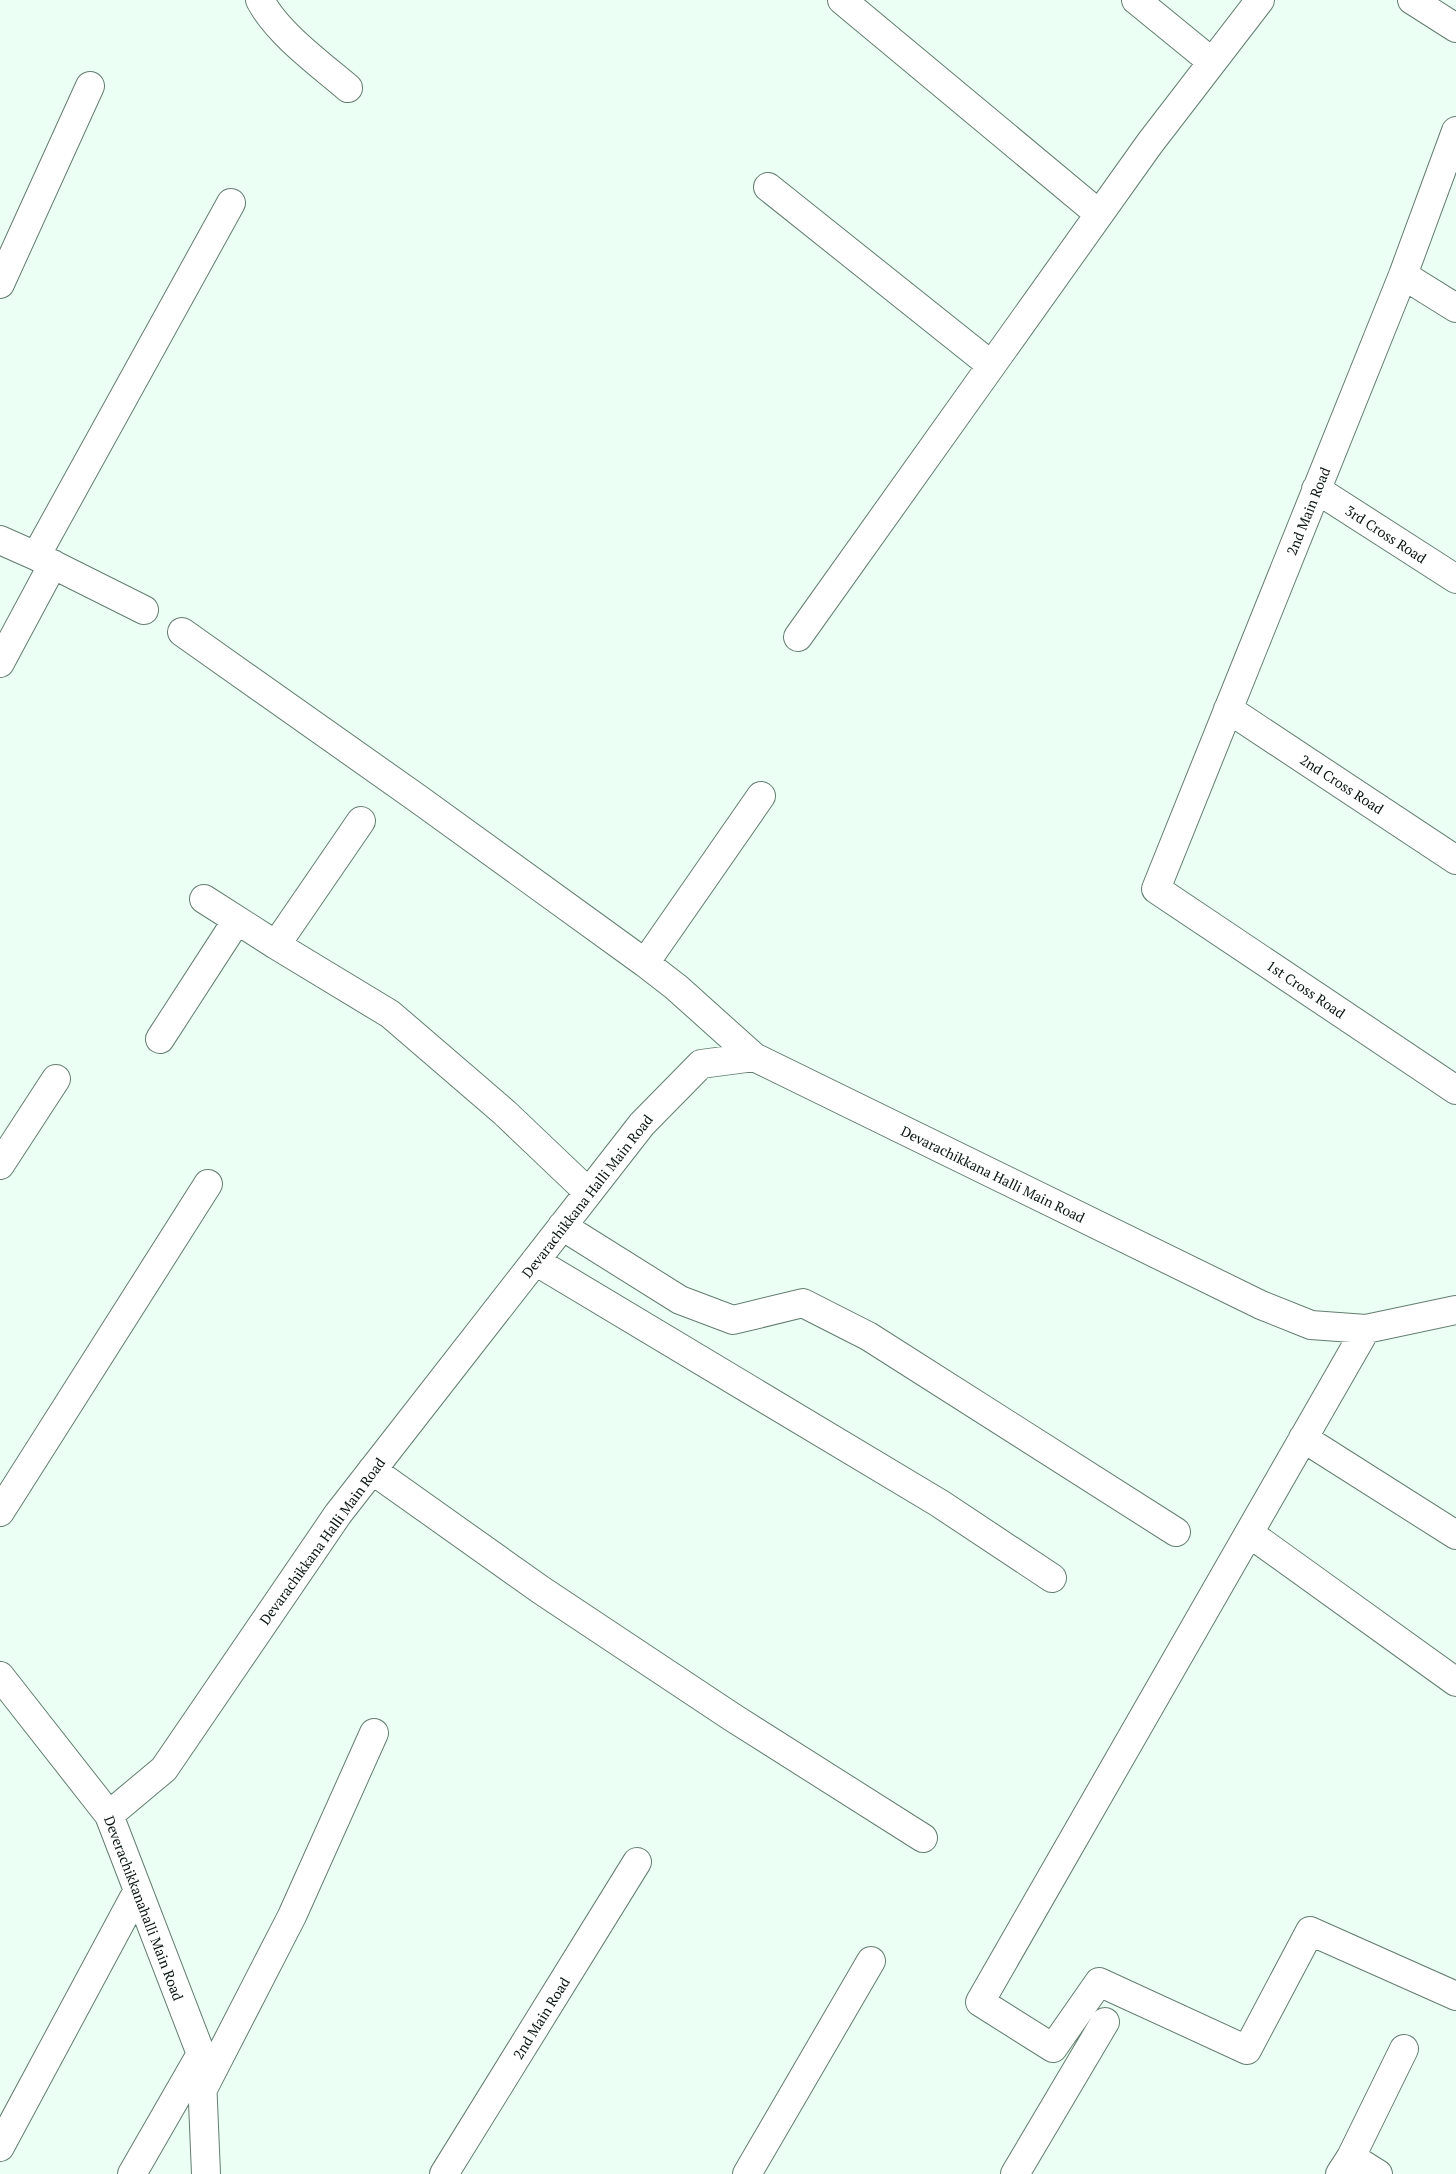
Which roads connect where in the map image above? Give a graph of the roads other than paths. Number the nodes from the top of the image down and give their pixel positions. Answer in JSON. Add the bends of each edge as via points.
{"nodes":[{"id":1,"x":260,"y":0,"type":"edge"},
{"id":2,"x":842,"y":0,"type":"edge"},
{"id":3,"x":1136,"y":0,"type":"edge"},
{"id":4,"x":1260,"y":0,"type":"edge"},
{"id":5,"x":1412,"y":0,"type":"edge"},
{"id":6,"x":1456,"y":28,"type":"edge"},
{"id":7,"x":1212,"y":62,"type":"junction"},
{"id":8,"x":90,"y":86,"type":"dead end"},
{"id":9,"x":348,"y":88,"type":"dead end"},
{"id":10,"x":1456,"y":131,"type":"edge"},
{"id":11,"x":768,"y":187,"type":"dead end"},
{"id":12,"x":231,"y":203,"type":"dead end"},
{"id":13,"x":1099,"y":214,"type":"junction"},
{"id":14,"x":1403,"y":275,"type":"junction"},
{"id":15,"x":0,"y":284,"type":"edge"},
{"id":16,"x":1456,"y":308,"type":"edge"},
{"id":17,"x":991,"y":365,"type":"junction"},
{"id":18,"x":1316,"y":489,"type":"junction"},
{"id":19,"x":0,"y":540,"type":"edge"},
{"id":20,"x":45,"y":560,"type":"junction"},
{"id":21,"x":1456,"y":579,"type":"edge"},
{"id":22,"x":144,"y":610,"type":"dead end"},
{"id":23,"x":182,"y":632,"type":"dead end"},
{"id":24,"x":798,"y":637,"type":"dead end"},
{"id":25,"x":0,"y":663,"type":"edge"},
{"id":26,"x":1228,"y":709,"type":"junction"},
{"id":27,"x":761,"y":796,"type":"dead end"},
{"id":28,"x":362,"y":821,"type":"dead end"},
{"id":29,"x":1456,"y":860,"type":"edge"},
{"id":30,"x":1156,"y":889,"type":"joint"},
{"id":31,"x":204,"y":899,"type":"dead end"},
{"id":32,"x":237,"y":920,"type":"junction"},
{"id":33,"x":276,"y":946,"type":"junction"},
{"id":34,"x":645,"y":963,"type":"junction"},
{"id":35,"x":160,"y":1039,"type":"dead end"},
{"id":36,"x":754,"y":1057,"type":"junction"},
{"id":37,"x":56,"y":1079,"type":"dead end"},
{"id":38,"x":1456,"y":1090,"type":"edge"},
{"id":39,"x":0,"y":1165,"type":"edge"},
{"id":40,"x":208,"y":1184,"type":"dead end"},
{"id":41,"x":588,"y":1192,"type":"junction"},
{"id":42,"x":562,"y":1226,"type":"junction"},
{"id":43,"x":535,"y":1261,"type":"junction"},
{"id":44,"x":1456,"y":1310,"type":"edge"},
{"id":45,"x":1366,"y":1329,"type":"junction"},
{"id":46,"x":1303,"y":1438,"type":"junction"},
{"id":47,"x":372,"y":1470,"type":"junction"},
{"id":48,"x":0,"y":1512,"type":"edge"},
{"id":49,"x":1176,"y":1532,"type":"dead end"},
{"id":50,"x":1249,"y":1533,"type":"junction"},
{"id":51,"x":1456,"y":1535,"type":"edge"},
{"id":52,"x":1052,"y":1578,"type":"dead end"},
{"id":53,"x":0,"y":1676,"type":"edge"},
{"id":54,"x":1456,"y":1682,"type":"edge"},
{"id":55,"x":374,"y":1733,"type":"dead end"},
{"id":56,"x":109,"y":1815,"type":"junction"},
{"id":57,"x":923,"y":1838,"type":"dead end"},
{"id":58,"x":637,"y":1862,"type":"dead end"},
{"id":59,"x":138,"y":1890,"type":"junction"},
{"id":60,"x":871,"y":1961,"type":"dead end"},
{"id":61,"x":1456,"y":1996,"type":"edge"},
{"id":62,"x":1105,"y":2022,"type":"dead end"},
{"id":63,"x":1404,"y":2049,"type":"dead end"},
{"id":64,"x":201,"y":2054,"type":"junction"},
{"id":65,"x":202,"y":2090,"type":"junction"},
{"id":66,"x":0,"y":2146,"type":"edge"},
{"id":67,"x":1346,"y":2166,"type":"edge"},
{"id":68,"x":132,"y":2174,"type":"edge"},
{"id":69,"x":206,"y":2174,"type":"edge"},
{"id":70,"x":444,"y":2174,"type":"edge"},
{"id":71,"x":747,"y":2174,"type":"edge"},
{"id":72,"x":1015,"y":2174,"type":"edge"},
{"id":73,"x":1378,"y":2174,"type":"edge"}],
"edges":[{"from":1,"to":9,"type":"street","via":[[296,44]]},
{"from":2,"to":13,"type":"street"},
{"from":3,"to":7,"type":"street"},
{"from":4,"to":7,"type":"street"},
{"from":5,"to":6,"type":"street"},
{"from":7,"to":13,"type":"street"},
{"from":8,"to":15,"type":"street"},
{"from":10,"to":14,"type":"street","name":"2nd Main Road"},
{"from":11,"to":17,"type":"street"},
{"from":12,"to":20,"type":"street"},
{"from":13,"to":17,"type":"street"},
{"from":14,"to":16,"type":"street"},
{"from":14,"to":18,"type":"street","name":"2nd Main Road"},
{"from":17,"to":24,"type":"street"},
{"from":18,"to":21,"type":"street","name":"3rd Cross Road"},
{"from":18,"to":26,"type":"street","name":"2nd Main Road"},
{"from":19,"to":20,"type":"street"},
{"from":20,"to":22,"type":"street"},
{"from":20,"to":25,"type":"street"},
{"from":23,"to":34,"type":"street"},
{"from":26,"to":29,"type":"street","name":"2nd Cross Road"},
{"from":26,"to":30,"type":"street","name":"2nd Main Road"},
{"from":27,"to":34,"type":"street"},
{"from":28,"to":33,"type":"street"},
{"from":30,"to":38,"type":"street","name":"1st Cross Road"},
{"from":31,"to":32,"type":"street"},
{"from":32,"to":33,"type":"street"},
{"from":32,"to":35,"type":"street"},
{"from":33,"to":41,"type":"street","via":[[390,1014],[505,1113]]},
{"from":34,"to":36,"type":"street"},
{"from":36,"to":41,"type":"street","name":"Devarachikkana Halli Main Road","via":[[701,1064],[642,1124]]},
{"from":36,"to":45,"type":"street","name":"Devarachikkana Halli Main Road","via":[[1261,1305],[1311,1325]]},
{"from":37,"to":39,"type":"street"},
{"from":40,"to":48,"type":"street"},
{"from":41,"to":42,"type":"street","name":"Devarachikkana Halli Main Road"},
{"from":42,"to":43,"type":"street","name":"Devarachikkana Halli Main Road"},
{"from":42,"to":49,"type":"street","via":[[680,1300],[733,1320],[803,1303],[868,1336]]},
{"from":43,"to":47,"type":"street","name":"Devarachikkana Halli Main Road"},
{"from":43,"to":52,"type":"street","via":[[940,1503]]},
{"from":44,"to":45,"type":"street","name":"Devarachikkana Halli Main Road"},
{"from":45,"to":46,"type":"street"},
{"from":46,"to":50,"type":"street"},
{"from":46,"to":51,"type":"street"},
{"from":47,"to":56,"type":"street","name":"Devarachikkana Halli Main Road","via":[[338,1514],[164,1769]]},
{"from":47,"to":57,"type":"street","via":[[541,1590],[741,1723]]},
{"from":50,"to":54,"type":"street"},
{"from":50,"to":61,"type":"street","via":[[980,2002],[1053,2048],[1099,1982],[1247,2050],[1310,1931]]},
{"from":53,"to":56,"type":"street","name":"Deverachikkanahalli Main Road"},
{"from":55,"to":65,"type":"street","via":[[292,1916]]},
{"from":56,"to":59,"type":"street","name":"Deverachikkanahalli Main Road"},
{"from":58,"to":70,"type":"street","name":"2nd Main Road"},
{"from":59,"to":64,"type":"street","name":"Deverachikkanahalli Main Road"},
{"from":59,"to":66,"type":"street"},
{"from":60,"to":71,"type":"street"},
{"from":62,"to":72,"type":"street"},
{"from":63,"to":67,"type":"street"},
{"from":64,"to":65,"type":"street","name":"Deverachikkanahalli Main Road"},
{"from":64,"to":68,"type":"street"},
{"from":65,"to":69,"type":"street","name":"Deverachikkanahalli Main Road"},
{"from":67,"to":73,"type":"street"}]}
